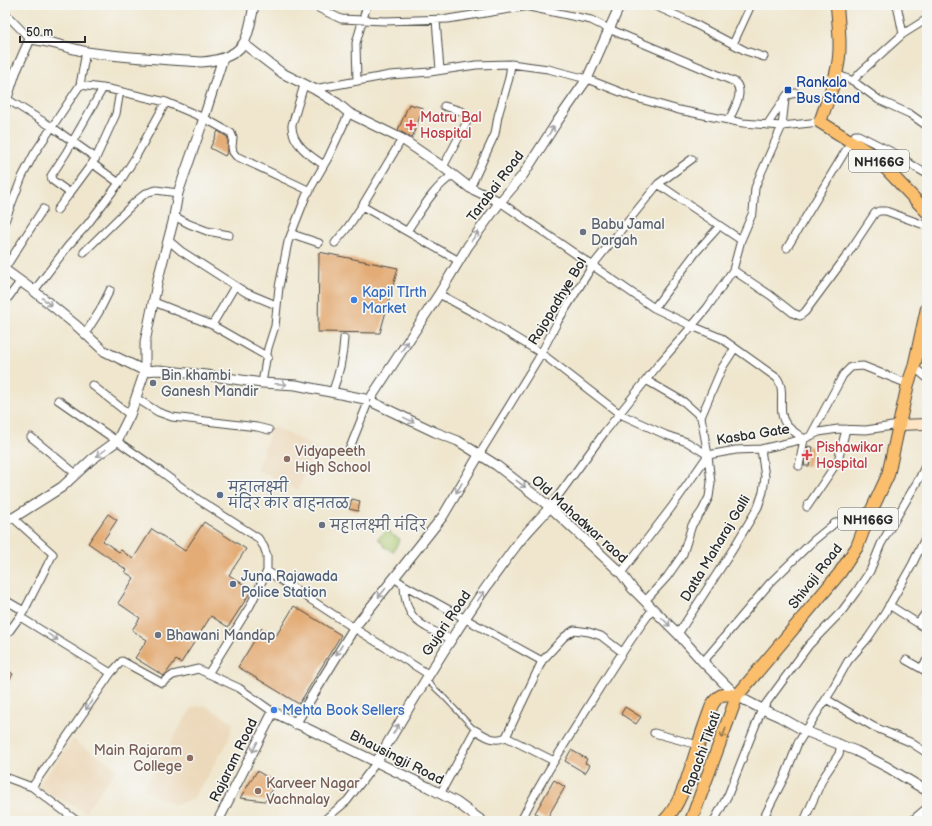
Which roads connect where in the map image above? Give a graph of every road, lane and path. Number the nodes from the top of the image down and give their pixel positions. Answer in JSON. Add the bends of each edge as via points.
{"nodes":[{"id":1,"x":254,"y":5,"type":"edge"},
{"id":2,"x":312,"y":5,"type":"edge"},
{"id":3,"x":367,"y":5,"type":"edge"},
{"id":4,"x":620,"y":5,"type":"edge"},
{"id":5,"x":653,"y":5,"type":"edge"},
{"id":6,"x":751,"y":5,"type":"edge"},
{"id":7,"x":837,"y":5,"type":"edge"},
{"id":8,"x":897,"y":5,"type":"edge"},
{"id":9,"x":521,"y":6,"type":"edge"},
{"id":10,"x":5,"y":13,"type":"edge"},
{"id":11,"x":927,"y":19,"type":"edge"},
{"id":12,"x":363,"y":20,"type":"junction"},
{"id":13,"x":436,"y":20,"type":"junction"},
{"id":14,"x":609,"y":29,"type":"junction"},
{"id":15,"x":903,"y":34,"type":"junction"},
{"id":16,"x":30,"y":39,"type":"junction"},
{"id":17,"x":244,"y":44,"type":"junction"},
{"id":18,"x":733,"y":44,"type":"junction"},
{"id":19,"x":86,"y":51,"type":"junction"},
{"id":20,"x":764,"y":57,"type":"dead end"},
{"id":21,"x":223,"y":58,"type":"junction"},
{"id":22,"x":511,"y":64,"type":"junction"},
{"id":23,"x":440,"y":70,"type":"junction"},
{"id":24,"x":836,"y":74,"type":"junction"},
{"id":25,"x":587,"y":79,"type":"junction"},
{"id":26,"x":357,"y":81,"type":"junction"},
{"id":27,"x":853,"y":81,"type":"junction"},
{"id":28,"x":80,"y":85,"type":"junction"},
{"id":29,"x":304,"y":85,"type":"junction"},
{"id":30,"x":103,"y":88,"type":"junction"},
{"id":31,"x":314,"y":89,"type":"junction"},
{"id":32,"x":120,"y":91,"type":"junction"},
{"id":33,"x":796,"y":93,"type":"dead end"},
{"id":34,"x":785,"y":99,"type":"junction"},
{"id":35,"x":6,"y":102,"type":"edge"},
{"id":36,"x":166,"y":102,"type":"junction"},
{"id":37,"x":444,"y":106,"type":"dead end"},
{"id":38,"x":349,"y":113,"type":"junction"},
{"id":39,"x":204,"y":118,"type":"junction"},
{"id":40,"x":730,"y":120,"type":"junction"},
{"id":41,"x":820,"y":122,"type":"junction"},
{"id":42,"x":767,"y":125,"type":"junction"},
{"id":43,"x":782,"y":126,"type":"junction"},
{"id":44,"x":927,"y":126,"type":"edge"},
{"id":45,"x":52,"y":127,"type":"junction"},
{"id":46,"x":402,"y":139,"type":"junction"},
{"id":47,"x":72,"y":141,"type":"junction"},
{"id":48,"x":850,"y":142,"type":"junction"},
{"id":49,"x":898,"y":155,"type":"junction"},
{"id":50,"x":692,"y":159,"type":"dead end"},
{"id":51,"x":94,"y":161,"type":"junction"},
{"id":52,"x":324,"y":165,"type":"junction"},
{"id":53,"x":443,"y":167,"type":"junction"},
{"id":54,"x":887,"y":168,"type":"junction"},
{"id":55,"x":927,"y":174,"type":"edge"},
{"id":56,"x":453,"y":175,"type":"junction"},
{"id":57,"x":119,"y":183,"type":"junction"},
{"id":58,"x":658,"y":184,"type":"junction"},
{"id":59,"x":470,"y":188,"type":"junction"},
{"id":60,"x":310,"y":191,"type":"junction"},
{"id":61,"x":70,"y":193,"type":"junction"},
{"id":62,"x":178,"y":193,"type":"junction"},
{"id":63,"x":500,"y":202,"type":"junction"},
{"id":64,"x":362,"y":206,"type":"junction"},
{"id":65,"x":43,"y":209,"type":"dead end"},
{"id":66,"x":57,"y":210,"type":"dead end"},
{"id":67,"x":927,"y":212,"type":"edge"},
{"id":68,"x":174,"y":216,"type":"junction"},
{"id":69,"x":5,"y":221,"type":"edge"},
{"id":70,"x":927,"y":226,"type":"edge"},
{"id":71,"x":716,"y":230,"type":"dead end"},
{"id":72,"x":407,"y":232,"type":"junction"},
{"id":73,"x":292,"y":234,"type":"junction"},
{"id":74,"x":229,"y":235,"type":"dead end"},
{"id":75,"x":168,"y":240,"type":"junction"},
{"id":76,"x":741,"y":240,"type":"junction"},
{"id":77,"x":319,"y":243,"type":"dead end"},
{"id":78,"x":335,"y":243,"type":"dead end"},
{"id":79,"x":787,"y":248,"type":"dead end"},
{"id":80,"x":84,"y":252,"type":"dead end"},
{"id":81,"x":459,"y":261,"type":"junction"},
{"id":82,"x":593,"y":265,"type":"junction"},
{"id":83,"x":5,"y":269,"type":"edge"},
{"id":84,"x":733,"y":270,"type":"junction"},
{"id":85,"x":20,"y":282,"type":"junction"},
{"id":86,"x":235,"y":286,"type":"junction"},
{"id":87,"x":110,"y":290,"type":"dead end"},
{"id":88,"x":34,"y":291,"type":"junction"},
{"id":89,"x":439,"y":294,"type":"junction"},
{"id":90,"x":5,"y":302,"type":"edge"},
{"id":91,"x":154,"y":302,"type":"junction"},
{"id":92,"x":276,"y":305,"type":"junction"},
{"id":93,"x":654,"y":308,"type":"junction"},
{"id":94,"x":927,"y":308,"type":"edge"},
{"id":95,"x":212,"y":325,"type":"junction"},
{"id":96,"x":692,"y":326,"type":"junction"},
{"id":97,"x":85,"y":334,"type":"junction"},
{"id":98,"x":344,"y":338,"type":"dead end"},
{"id":99,"x":734,"y":348,"type":"junction"},
{"id":100,"x":541,"y":353,"type":"junction"},
{"id":101,"x":268,"y":357,"type":"junction"},
{"id":102,"x":914,"y":367,"type":"junction"},
{"id":103,"x":144,"y":371,"type":"junction"},
{"id":104,"x":927,"y":378,"type":"edge"},
{"id":105,"x":646,"y":380,"type":"junction"},
{"id":106,"x":262,"y":383,"type":"junction"},
{"id":107,"x":908,"y":384,"type":"junction"},
{"id":108,"x":92,"y":385,"type":"dead end"},
{"id":109,"x":332,"y":393,"type":"junction"},
{"id":110,"x":136,"y":398,"type":"junction"},
{"id":111,"x":58,"y":400,"type":"dead end"},
{"id":112,"x":369,"y":401,"type":"junction"},
{"id":113,"x":620,"y":414,"type":"junction"},
{"id":114,"x":130,"y":415,"type":"junction"},
{"id":115,"x":702,"y":417,"type":"junction"},
{"id":116,"x":927,"y":424,"type":"edge"},
{"id":117,"x":899,"y":425,"type":"junction"},
{"id":118,"x":846,"y":429,"type":"junction"},
{"id":119,"x":269,"y":430,"type":"dead end"},
{"id":120,"x":811,"y":435,"type":"junction"},
{"id":121,"x":31,"y":437,"type":"dead end"},
{"id":122,"x":804,"y":439,"type":"junction"},
{"id":123,"x":117,"y":441,"type":"junction"},
{"id":124,"x":761,"y":449,"type":"junction"},
{"id":125,"x":349,"y":450,"type":"dead end"},
{"id":126,"x":479,"y":455,"type":"junction"},
{"id":127,"x":708,"y":455,"type":"junction"},
{"id":128,"x":927,"y":462,"type":"edge"},
{"id":129,"x":799,"y":466,"type":"dead end"},
{"id":130,"x":76,"y":474,"type":"junction"},
{"id":131,"x":550,"y":507,"type":"junction"},
{"id":132,"x":807,"y":507,"type":"dead end"},
{"id":133,"x":9,"y":518,"type":"edge"},
{"id":134,"x":868,"y":518,"type":"junction"},
{"id":135,"x":927,"y":534,"type":"edge"},
{"id":136,"x":267,"y":571,"type":"junction"},
{"id":137,"x":621,"y":573,"type":"junction"},
{"id":138,"x":394,"y":578,"type":"junction"},
{"id":139,"x":404,"y":585,"type":"junction"},
{"id":140,"x":5,"y":600,"type":"edge"},
{"id":141,"x":645,"y":601,"type":"junction"},
{"id":142,"x":889,"y":606,"type":"junction"},
{"id":143,"x":653,"y":610,"type":"junction"},
{"id":144,"x":927,"y":611,"type":"edge"},
{"id":145,"x":22,"y":614,"type":"junction"},
{"id":146,"x":465,"y":619,"type":"junction"},
{"id":147,"x":918,"y":623,"type":"junction"},
{"id":148,"x":354,"y":628,"type":"junction"},
{"id":149,"x":927,"y":629,"type":"edge"},
{"id":150,"x":678,"y":634,"type":"junction"},
{"id":151,"x":5,"y":637,"type":"edge"},
{"id":152,"x":451,"y":639,"type":"junction"},
{"id":153,"x":622,"y":652,"type":"junction"},
{"id":154,"x":906,"y":660,"type":"dead end"},
{"id":155,"x":927,"y":660,"type":"edge"},
{"id":156,"x":542,"y":661,"type":"junction"},
{"id":157,"x":703,"y":662,"type":"junction"},
{"id":158,"x":924,"y":670,"type":"edge"},
{"id":159,"x":111,"y":673,"type":"junction"},
{"id":160,"x":208,"y":674,"type":"junction"},
{"id":161,"x":427,"y":677,"type":"junction"},
{"id":162,"x":737,"y":696,"type":"junction"},
{"id":163,"x":826,"y":699,"type":"junction"},
{"id":164,"x":762,"y":709,"type":"junction"},
{"id":165,"x":272,"y":712,"type":"junction"},
{"id":166,"x":295,"y":724,"type":"junction"},
{"id":167,"x":475,"y":730,"type":"junction"},
{"id":168,"x":805,"y":731,"type":"junction"},
{"id":169,"x":654,"y":733,"type":"dead end"},
{"id":170,"x":506,"y":737,"type":"junction"},
{"id":171,"x":841,"y":744,"type":"junction"},
{"id":172,"x":698,"y":745,"type":"junction"},
{"id":173,"x":927,"y":753,"type":"edge"},
{"id":174,"x":554,"y":761,"type":"junction"},
{"id":175,"x":376,"y":762,"type":"junction"},
{"id":176,"x":5,"y":777,"type":"edge"},
{"id":177,"x":32,"y":787,"type":"junction"},
{"id":178,"x":927,"y":790,"type":"edge"},
{"id":179,"x":440,"y":794,"type":"junction"},
{"id":180,"x":927,"y":809,"type":"edge"},
{"id":181,"x":77,"y":821,"type":"edge"},
{"id":182,"x":218,"y":821,"type":"edge"},
{"id":183,"x":323,"y":821,"type":"edge"},
{"id":184,"x":482,"y":821,"type":"edge"},
{"id":185,"x":521,"y":821,"type":"edge"},
{"id":186,"x":664,"y":821,"type":"edge"},
{"id":187,"x":691,"y":821,"type":"edge"},
{"id":188,"x":714,"y":821,"type":"edge"},
{"id":189,"x":762,"y":821,"type":"edge"},
{"id":190,"x":804,"y":821,"type":"edge"},
{"id":191,"x":913,"y":821,"type":"edge"}],
"edges":[{"from":1,"to":17,"type":"street"},
{"from":2,"to":12,"type":"street","via":[[341,19]]},
{"from":3,"to":12,"type":"street"},
{"from":4,"to":14,"type":"street","name":"Tarabai Road"},
{"from":5,"to":18,"type":"street"},
{"from":6,"to":18,"type":"street"},
{"from":7,"to":24,"type":"highway","via":[[840,35]]},
{"from":8,"to":15,"type":"street"},
{"from":9,"to":13,"type":"street"},
{"from":9,"to":14,"type":"street","via":[[591,20]]},
{"from":10,"to":16,"type":"street"},
{"from":11,"to":15,"type":"street"},
{"from":12,"to":13,"type":"street"},
{"from":12,"to":26,"type":"street","via":[[356,43]]},
{"from":13,"to":23,"type":"street"},
{"from":14,"to":25,"type":"street","name":"Tarabai Road"},
{"from":14,"to":40,"type":"street","via":[[735,82],[740,92]]},
{"from":15,"to":27,"type":"street"},
{"from":16,"to":19,"type":"street","via":[[46,40]]},
{"from":16,"to":35,"type":"street"},
{"from":17,"to":21,"type":"street"},
{"from":17,"to":29,"type":"street","via":[[282,73]]},
{"from":18,"to":20,"type":"street"},
{"from":19,"to":21,"type":"street","via":[[201,62]]},
{"from":19,"to":28,"type":"street"},
{"from":21,"to":39,"type":"street"},
{"from":22,"to":23,"type":"street"},
{"from":22,"to":25,"type":"street","via":[[548,69]]},
{"from":22,"to":59,"type":"street","via":[[495,134]]},
{"from":23,"to":26,"type":"street"},
{"from":24,"to":27,"type":"street"},
{"from":24,"to":41,"type":"highway"},
{"from":25,"to":40,"type":"street","via":[[634,97],[679,110]]},
{"from":63,"to":25,"type":"street","name":"Tarabai Road","one_way":true,"via":[[523,175]]},
{"from":26,"to":31,"type":"street"},
{"from":27,"to":44,"type":"street","via":[[879,100],[910,114]]},
{"from":28,"to":30,"type":"street"},
{"from":28,"to":45,"type":"street"},
{"from":29,"to":31,"type":"street"},
{"from":29,"to":52,"type":"street","via":[[291,131],[302,148]]},
{"from":30,"to":32,"type":"street"},
{"from":30,"to":47,"type":"street"},
{"from":31,"to":38,"type":"street"},
{"from":32,"to":36,"type":"street"},
{"from":32,"to":51,"type":"street","via":[[116,114]]},
{"from":33,"to":34,"type":"street","via":[[788,95]]},
{"from":34,"to":42,"type":"street"},
{"from":34,"to":43,"type":"street"},
{"from":35,"to":45,"type":"street"},
{"from":36,"to":39,"type":"street"},
{"from":36,"to":57,"type":"street"},
{"from":37,"to":53,"type":"street","via":[[465,112],[469,118]]},
{"from":38,"to":46,"type":"street"},
{"from":38,"to":52,"type":"street"},
{"from":39,"to":60,"type":"street","via":[[231,133],[233,152],[236,156]]},
{"from":39,"to":62,"type":"street"},
{"from":40,"to":42,"type":"street"},
{"from":41,"to":43,"type":"street"},
{"from":41,"to":48,"type":"highway","number":"NH166G"},
{"from":42,"to":43,"type":"street"},
{"from":43,"to":76,"type":"street","via":[[755,188],[753,212]]},
{"from":45,"to":47,"type":"street"},
{"from":45,"to":69,"type":"street","via":[[22,177]]},
{"from":46,"to":53,"type":"street"},
{"from":46,"to":64,"type":"street"},
{"from":47,"to":51,"type":"street"},
{"from":47,"to":61,"type":"street","via":[[51,176],[52,180]]},
{"from":48,"to":49,"type":"street","via":[[858,135]]},
{"from":48,"to":54,"type":"highway","number":"NH166G","via":[[874,156]]},
{"from":48,"to":79,"type":"street"},
{"from":49,"to":54,"type":"street"},
{"from":49,"to":55,"type":"street"},
{"from":50,"to":58,"type":"street","name":"Rajopadhye Bol"},
{"from":51,"to":57,"type":"street"},
{"from":51,"to":61,"type":"street"},
{"from":52,"to":60,"type":"street"},
{"from":53,"to":56,"type":"street"},
{"from":54,"to":67,"type":"highway","number":"NH166G"},
{"from":56,"to":59,"type":"street"},
{"from":56,"to":72,"type":"street","via":[[429,198]]},
{"from":57,"to":88,"type":"street"},
{"from":58,"to":76,"type":"street"},
{"from":58,"to":82,"type":"street","name":"Rajopadhye Bol"},
{"from":59,"to":63,"type":"street"},
{"from":60,"to":73,"type":"street"},
{"from":61,"to":66,"type":"street"},
{"from":62,"to":68,"type":"street"},
{"from":62,"to":80,"type":"street","via":[[156,190],[146,193]]},
{"from":81,"to":63,"type":"street","name":"Tarabai Road","one_way":true},
{"from":63,"to":82,"type":"street"},
{"from":64,"to":72,"type":"street"},
{"from":64,"to":78,"type":"street"},
{"from":65,"to":83,"type":"street"},
{"from":68,"to":74,"type":"street","via":[[207,231]]},
{"from":68,"to":75,"type":"street"},
{"from":70,"to":84,"type":"street","via":[[886,211],[875,213],[846,258],[802,314],[796,315]]},
{"from":71,"to":93,"type":"street"},
{"from":72,"to":81,"type":"street"},
{"from":73,"to":77,"type":"street"},
{"from":73,"to":92,"type":"street","via":[[288,242]]},
{"from":75,"to":86,"type":"street"},
{"from":75,"to":91,"type":"street"},
{"from":76,"to":84,"type":"street"},
{"from":81,"to":89,"type":"street","name":"Tarabai Road"},
{"from":82,"to":93,"type":"street"},
{"from":82,"to":100,"type":"street","name":"Rajopadhye Bol"},
{"from":83,"to":85,"type":"street"},
{"from":84,"to":96,"type":"street"},
{"from":85,"to":88,"type":"street"},
{"from":85,"to":90,"type":"street"},
{"from":86,"to":92,"type":"street"},
{"from":86,"to":95,"type":"street"},
{"from":87,"to":97,"type":"street"},
{"from":88,"to":97,"type":"street","one_way":true},
{"from":89,"to":100,"type":"street"},
{"from":112,"to":89,"type":"street","name":"Tarabai Road","one_way":true},
{"from":91,"to":95,"type":"street"},
{"from":91,"to":103,"type":"street","via":[[145,342]]},
{"from":92,"to":101,"type":"street","via":[[275,326]]},
{"from":93,"to":96,"type":"street"},
{"from":94,"to":102,"type":"highway","name":"Shivaji Road","number":"NH166G"},
{"from":95,"to":101,"type":"street"},
{"from":96,"to":99,"type":"street","via":[[721,338]]},
{"from":96,"to":105,"type":"street"},
{"from":97,"to":103,"type":"street","via":[[104,351]]},
{"from":98,"to":109,"type":"street","via":[[344,354]]},
{"from":99,"to":115,"type":"street","via":[[722,368]]},
{"from":99,"to":122,"type":"street","via":[[781,383],[783,420]]},
{"from":100,"to":113,"type":"street"},
{"from":100,"to":126,"type":"street","name":"Rajopadhye Bol"},
{"from":101,"to":106,"type":"street"},
{"from":102,"to":104,"type":"street"},
{"from":102,"to":107,"type":"highway","name":"Shivaji Road","number":"NH166G"},
{"from":103,"to":106,"type":"street","name":"Old Mahadwar raod","via":[[166,370]]},
{"from":103,"to":110,"type":"street"},
{"from":105,"to":113,"type":"street"},
{"from":105,"to":115,"type":"street","via":[[684,402]]},
{"from":106,"to":109,"type":"street","name":"Old Mahadwar raod","one_way":true,"via":[[296,385]]},
{"from":107,"to":117,"type":"highway","name":"Shivaji Road","number":"NH166G"},
{"from":107,"to":120,"type":"street","via":[[862,366],[851,367],[843,375]]},
{"from":108,"to":114,"type":"street"},
{"from":109,"to":112,"type":"street","name":"Old Mahadwar raod"},
{"from":110,"to":114,"type":"street"},
{"from":110,"to":119,"type":"street","via":[[158,412],[172,417]]},
{"from":111,"to":123,"type":"street"},
{"from":112,"to":125,"type":"street"},
{"from":112,"to":126,"type":"street","name":"Old Mahadwar raod","one_way":true,"via":[[458,442]]},
{"from":113,"to":127,"type":"street","via":[[687,442]]},
{"from":113,"to":131,"type":"street"},
{"from":114,"to":123,"type":"street"},
{"from":115,"to":127,"type":"street"},
{"from":116,"to":117,"type":"main road"},
{"from":117,"to":118,"type":"street","name":"Kasba Gate","via":[[866,430]]},
{"from":117,"to":134,"type":"highway","name":"Shivaji Road","number":"NH166G","via":[[888,475]]},
{"from":118,"to":120,"type":"street","name":"Kasba Gate"},
{"from":118,"to":132,"type":"street","via":[[838,461]]},
{"from":120,"to":122,"type":"street","name":"Kasba Gate"},
{"from":121,"to":130,"type":"street"},
{"from":122,"to":124,"type":"street","name":"Kasba Gate"},
{"from":122,"to":129,"type":"street"},
{"from":123,"to":130,"type":"street","one_way":true},
{"from":123,"to":136,"type":"street","via":[[199,500],[258,538],[267,556]]},
{"from":124,"to":127,"type":"street","name":"Kasba Gate"},
{"from":124,"to":150,"type":"street","name":"Datta Maharaj Galli","via":[[765,477],[758,507]]},
{"from":126,"to":131,"type":"street","name":"Old Mahadwar raod","one_way":true},
{"from":126,"to":138,"type":"street","one_way":true,"via":[[443,516]]},
{"from":127,"to":137,"type":"street","name":"Kasba Gate"},
{"from":127,"to":141,"type":"street","via":[[711,490],[706,504],[692,525],[683,554],[667,577]]},
{"from":128,"to":164,"type":"street","via":[[881,544],[870,571],[856,592],[842,611],[809,645]]},
{"from":130,"to":133,"type":"street","via":[[62,487]]},
{"from":131,"to":137,"type":"street","name":"Old Mahadwar raod"},
{"from":146,"to":131,"type":"street","name":"Gujari Road","one_way":true,"via":[[517,545]]},
{"from":133,"to":145,"type":"street","via":[[52,554]]},
{"from":134,"to":157,"type":"street","via":[[836,523],[813,541],[770,583]]},
{"from":134,"to":162,"type":"highway","name":"Shivaji Road","number":"NH166G","via":[[857,547],[839,574]]},
{"from":135,"to":142,"type":"street"},
{"from":136,"to":148,"type":"street"},
{"from":136,"to":160,"type":"street","via":[[250,606]]},
{"from":137,"to":141,"type":"street","name":"Old Mahadwar raod"},
{"from":138,"to":139,"type":"street"},
{"from":138,"to":148,"type":"street","one_way":true},
{"from":139,"to":146,"type":"street"},
{"from":139,"to":152,"type":"street","via":[[404,598],[419,622],[424,627]]},
{"from":140,"to":145,"type":"street"},
{"from":141,"to":143,"type":"street","name":"Old Mahadwar raod"},
{"from":142,"to":147,"type":"street"},
{"from":142,"to":163,"type":"street","via":[[848,662]]},
{"from":143,"to":150,"type":"street","name":"Old Mahadwar raod","one_way":true},
{"from":143,"to":153,"type":"street"},
{"from":144,"to":147,"type":"street"},
{"from":145,"to":151,"type":"street"},
{"from":145,"to":159,"type":"street","one_way":true},
{"from":146,"to":152,"type":"street","name":"Gujari Road"},
{"from":146,"to":156,"type":"street"},
{"from":147,"to":149,"type":"street"},
{"from":148,"to":161,"type":"street"},
{"from":148,"to":166,"type":"street","one_way":true},
{"from":150,"to":157,"type":"street","name":"Old Mahadwar raod"},
{"from":152,"to":161,"type":"street","name":"Gujari Road"},
{"from":153,"to":156,"type":"street","via":[[601,636],[574,630]]},
{"from":153,"to":174,"type":"street"},
{"from":154,"to":158,"type":"street"},
{"from":155,"to":158,"type":"street"},
{"from":156,"to":170,"type":"street"},
{"from":157,"to":162,"type":"street","name":"Old Mahadwar raod"},
{"from":159,"to":160,"type":"street","via":[[122,661],[162,683],[173,675],[190,670],[198,669]]},
{"from":159,"to":177,"type":"street","one_way":true},
{"from":160,"to":165,"type":"street","via":[[239,688]]},
{"from":161,"to":167,"type":"lane"},
{"from":175,"to":161,"type":"street","name":"Gujari Road","one_way":true},
{"from":162,"to":164,"type":"street","name":"Old Mahadwar raod"},
{"from":162,"to":172,"type":"highway","via":[[724,694],[715,700]]},
{"from":162,"to":187,"type":"highway","name":"Papachi Tikati","number":"NH166G","one_way":true},
{"from":163,"to":168,"type":"street"},
{"from":163,"to":173,"type":"street","via":[[874,727],[910,742]]},
{"from":164,"to":168,"type":"street","name":"Old Mahadwar raod"},
{"from":164,"to":188,"type":"street","via":[[728,795]]},
{"from":165,"to":166,"type":"street","name":"Bhausingji Road"},
{"from":165,"to":182,"type":"street","name":"Rajaram Road","one_way":true},
{"from":166,"to":175,"type":"street","name":"Bhausingji Road"},
{"from":167,"to":170,"type":"street","via":[[495,740]]},
{"from":167,"to":179,"type":"street"},
{"from":168,"to":171,"type":"street","name":"Old Mahadwar raod"},
{"from":168,"to":189,"type":"street"},
{"from":169,"to":172,"type":"street"},
{"from":170,"to":174,"type":"street"},
{"from":171,"to":178,"type":"street","name":"Old Mahadwar raod"},
{"from":171,"to":190,"type":"street","via":[[839,754],[824,778]]},
{"from":172,"to":186,"type":"highway","via":[[687,780]]},
{"from":174,"to":185,"type":"street"},
{"from":175,"to":179,"type":"street","name":"Bhausingji Road"},
{"from":175,"to":183,"type":"street","via":[[347,801]]},
{"from":176,"to":177,"type":"street"},
{"from":177,"to":181,"type":"street"},
{"from":179,"to":184,"type":"street","name":"Bhausingji Road"},
{"from":180,"to":191,"type":"street"}]}
